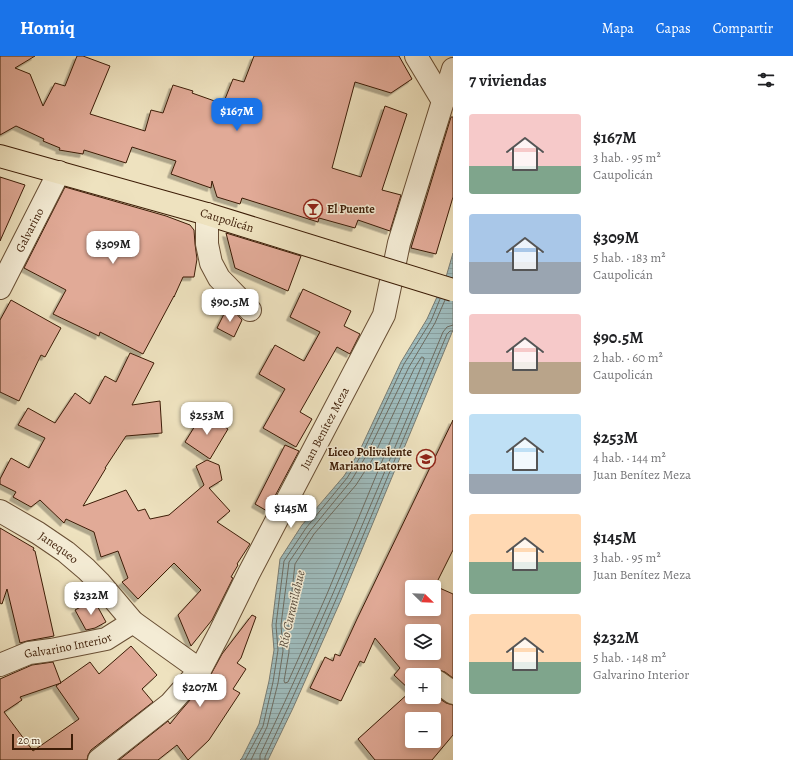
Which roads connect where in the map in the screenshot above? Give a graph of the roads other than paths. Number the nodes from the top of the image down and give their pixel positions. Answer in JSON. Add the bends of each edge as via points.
{"nodes":[{"id":1,"x":416,"y":56,"type":"edge"},
{"id":2,"x":453,"y":69,"type":"edge"},
{"id":3,"x":443,"y":101,"type":"junction"},
{"id":4,"x":0,"y":155,"type":"edge"},
{"id":5,"x":59,"y":172,"type":"junction"},
{"id":6,"x":207,"y":214,"type":"junction"},
{"id":7,"x":0,"y":288,"type":"edge"},
{"id":8,"x":453,"y":290,"type":"edge"},
{"id":9,"x":250,"y":310,"type":"dead end"},
{"id":10,"x":0,"y":511,"type":"edge"},
{"id":11,"x":133,"y":622,"type":"junction"},
{"id":12,"x":0,"y":665,"type":"edge"},
{"id":13,"x":200,"y":670,"type":"junction"},
{"id":14,"x":99,"y":760,"type":"edge"}],
"edges":[{"from":1,"to":3,"type":"street"},
{"from":2,"to":3,"type":"street","name":"Juan Benítez Meza"},
{"from":3,"to":13,"type":"street","name":"Juan Benítez Meza","via":[[399,243],[384,315]]},
{"from":4,"to":5,"type":"main road","name":"Caupolicán"},
{"from":5,"to":6,"type":"main road","name":"Caupolicán"},
{"from":5,"to":7,"type":"street","name":"Galvarino"},
{"from":6,"to":8,"type":"main road","name":"Caupolicán","bridge":true},
{"from":6,"to":9,"type":"street","via":[[207,244],[211,263],[219,278]]},
{"from":10,"to":11,"type":"street","name":"Janequeo","via":[[66,552],[100,583]]},
{"from":11,"to":12,"type":"street","name":"Galvarino Interior","via":[[106,639],[29,653]]},
{"from":11,"to":13,"type":"street","name":"Janequeo"},
{"from":13,"to":14,"type":"street","name":"Juan Benítez Meza","via":[[170,704]]}]}
